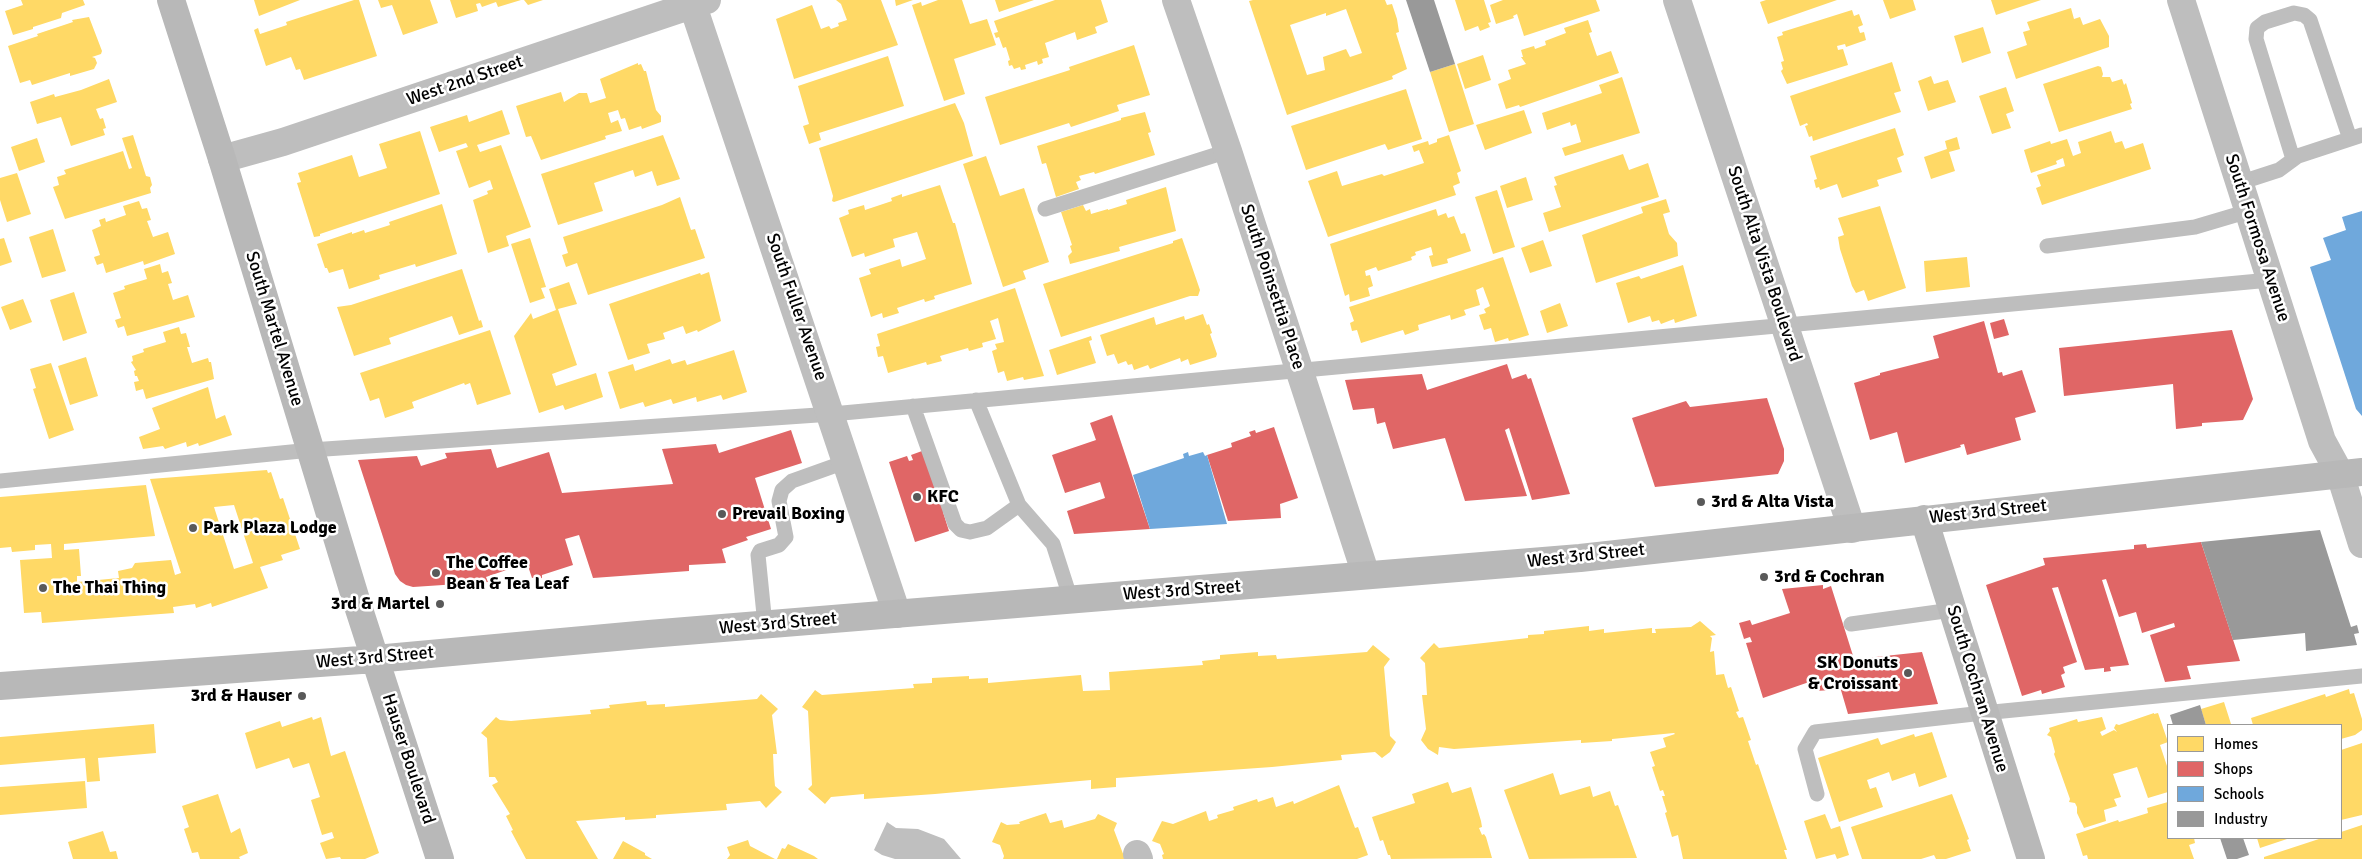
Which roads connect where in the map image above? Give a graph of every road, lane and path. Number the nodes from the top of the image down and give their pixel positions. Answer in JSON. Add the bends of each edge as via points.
{"nodes":[{"id":1,"x":171,"y":0,"type":"edge"},
{"id":2,"x":1176,"y":0,"type":"edge"},
{"id":3,"x":1677,"y":0,"type":"edge"},
{"id":4,"x":2181,"y":0,"type":"edge"},
{"id":5,"x":697,"y":2,"type":"edge"},
{"id":6,"x":2356,"y":137,"type":"edge"},
{"id":7,"x":1228,"y":151,"type":"junction"},
{"id":8,"x":2294,"y":159,"type":"junction"},
{"id":9,"x":222,"y":160,"type":"junction"},
{"id":10,"x":2239,"y":183,"type":"junction"},
{"id":11,"x":1045,"y":209,"type":"dead end"},
{"id":12,"x":2249,"y":211,"type":"junction"},
{"id":13,"x":2047,"y":246,"type":"dead end"},
{"id":14,"x":2270,"y":280,"type":"junction"},
{"id":15,"x":1784,"y":325,"type":"junction"},
{"id":16,"x":1299,"y":369,"type":"junction"},
{"id":17,"x":976,"y":400,"type":"junction"},
{"id":18,"x":914,"y":406,"type":"junction"},
{"id":19,"x":832,"y":414,"type":"junction"},
{"id":20,"x":311,"y":450,"type":"junction"},
{"id":21,"x":848,"y":461,"type":"junction"},
{"id":22,"x":2351,"y":473,"type":"edge"},
{"id":23,"x":0,"y":481,"type":"edge"},
{"id":24,"x":1018,"y":505,"type":"junction"},
{"id":25,"x":1924,"y":519,"type":"junction"},
{"id":26,"x":1852,"y":529,"type":"junction"},
{"id":27,"x":2362,"y":544,"type":"edge"},
{"id":28,"x":1366,"y":576,"type":"junction"},
{"id":29,"x":1071,"y":600,"type":"junction"},
{"id":30,"x":1952,"y":610,"type":"junction"},
{"id":31,"x":898,"y":614,"type":"junction"},
{"id":32,"x":1852,"y":624,"type":"dead end"},
{"id":33,"x":765,"y":625,"type":"junction"},
{"id":34,"x":375,"y":659,"type":"junction"},
{"id":35,"x":2362,"y":676,"type":"edge"},
{"id":36,"x":0,"y":686,"type":"edge"},
{"id":37,"x":1984,"y":713,"type":"junction"},
{"id":38,"x":1817,"y":794,"type":"dead end"},
{"id":39,"x":440,"y":859,"type":"edge"},
{"id":40,"x":2031,"y":859,"type":"edge"}],
"edges":[{"from":1,"to":9,"type":"main road","name":"South Martel Avenue"},
{"from":2,"to":7,"type":"street","name":"South Poinsettia Place"},
{"from":3,"to":15,"type":"street","name":"South Alta Vista Boulevard"},
{"from":4,"to":10,"type":"street","name":"South Formosa Avenue"},
{"from":5,"to":9,"type":"street","name":"West 2nd Street"},
{"from":5,"to":19,"type":"street","name":"South Fuller Avenue"},
{"from":6,"to":8,"type":"lane"},
{"from":6,"to":8,"type":"lane","via":[[2310,20],[2294,13],[2265,22],[2257,28],[2256,39]]},
{"from":7,"to":11,"type":"lane"},
{"from":7,"to":16,"type":"street","name":"South Poinsettia Place"},
{"from":8,"to":10,"type":"lane","via":[[2279,170]]},
{"from":9,"to":20,"type":"main road","name":"South Martel Avenue"},
{"from":10,"to":12,"type":"street","name":"South Formosa Avenue"},
{"from":12,"to":13,"type":"lane","via":[[2195,227]]},
{"from":12,"to":14,"type":"street","name":"South Formosa Avenue"},
{"from":14,"to":15,"type":"lane"},
{"from":14,"to":22,"type":"street","name":"South Formosa Avenue","via":[[2322,441]]},
{"from":15,"to":16,"type":"lane"},
{"from":15,"to":26,"type":"street","name":"South Alta Vista Boulevard"},
{"from":16,"to":17,"type":"lane"},
{"from":16,"to":28,"type":"street","name":"South Poinsettia Place"},
{"from":17,"to":18,"type":"lane"},
{"from":17,"to":24,"type":"lane"},
{"from":18,"to":19,"type":"lane"},
{"from":18,"to":24,"type":"lane","via":[[955,524],[961,530],[970,532],[987,528]]},
{"from":19,"to":20,"type":"lane"},
{"from":19,"to":21,"type":"street","name":"South Fuller Avenue"},
{"from":20,"to":23,"type":"lane"},
{"from":20,"to":34,"type":"main road","name":"South Martel Avenue"},
{"from":21,"to":31,"type":"street","name":"South Fuller Avenue"},
{"from":21,"to":33,"type":"lane","via":[[792,481],[782,490],[778,501],[786,538],[758,555]]},
{"from":22,"to":25,"type":"main road","name":"West 3rd Street"},
{"from":22,"to":27,"type":"street","name":"South Formosa Avenue"},
{"from":24,"to":29,"type":"lane","via":[[1053,544]]},
{"from":25,"to":26,"type":"main road","name":"West 3rd Street"},
{"from":25,"to":30,"type":"main road","name":"South Cochran Avenue"},
{"from":26,"to":28,"type":"main road","name":"West 3rd Street","via":[[1580,558]]},
{"from":28,"to":29,"type":"main road","name":"West 3rd Street"},
{"from":29,"to":31,"type":"main road","name":"West 3rd Street"},
{"from":30,"to":32,"type":"lane"},
{"from":30,"to":37,"type":"main road","name":"South Cochran Avenue"},
{"from":31,"to":33,"type":"main road","name":"West 3rd Street"},
{"from":33,"to":34,"type":"main road","name":"West 3rd Street"},
{"from":34,"to":36,"type":"main road","name":"West 3rd Street"},
{"from":34,"to":39,"type":"main road","name":"Hauser Boulevard"},
{"from":35,"to":37,"type":"lane"},
{"from":37,"to":38,"type":"lane","via":[[1815,732],[1805,749]]},
{"from":37,"to":40,"type":"main road","name":"South Cochran Avenue"}]}
